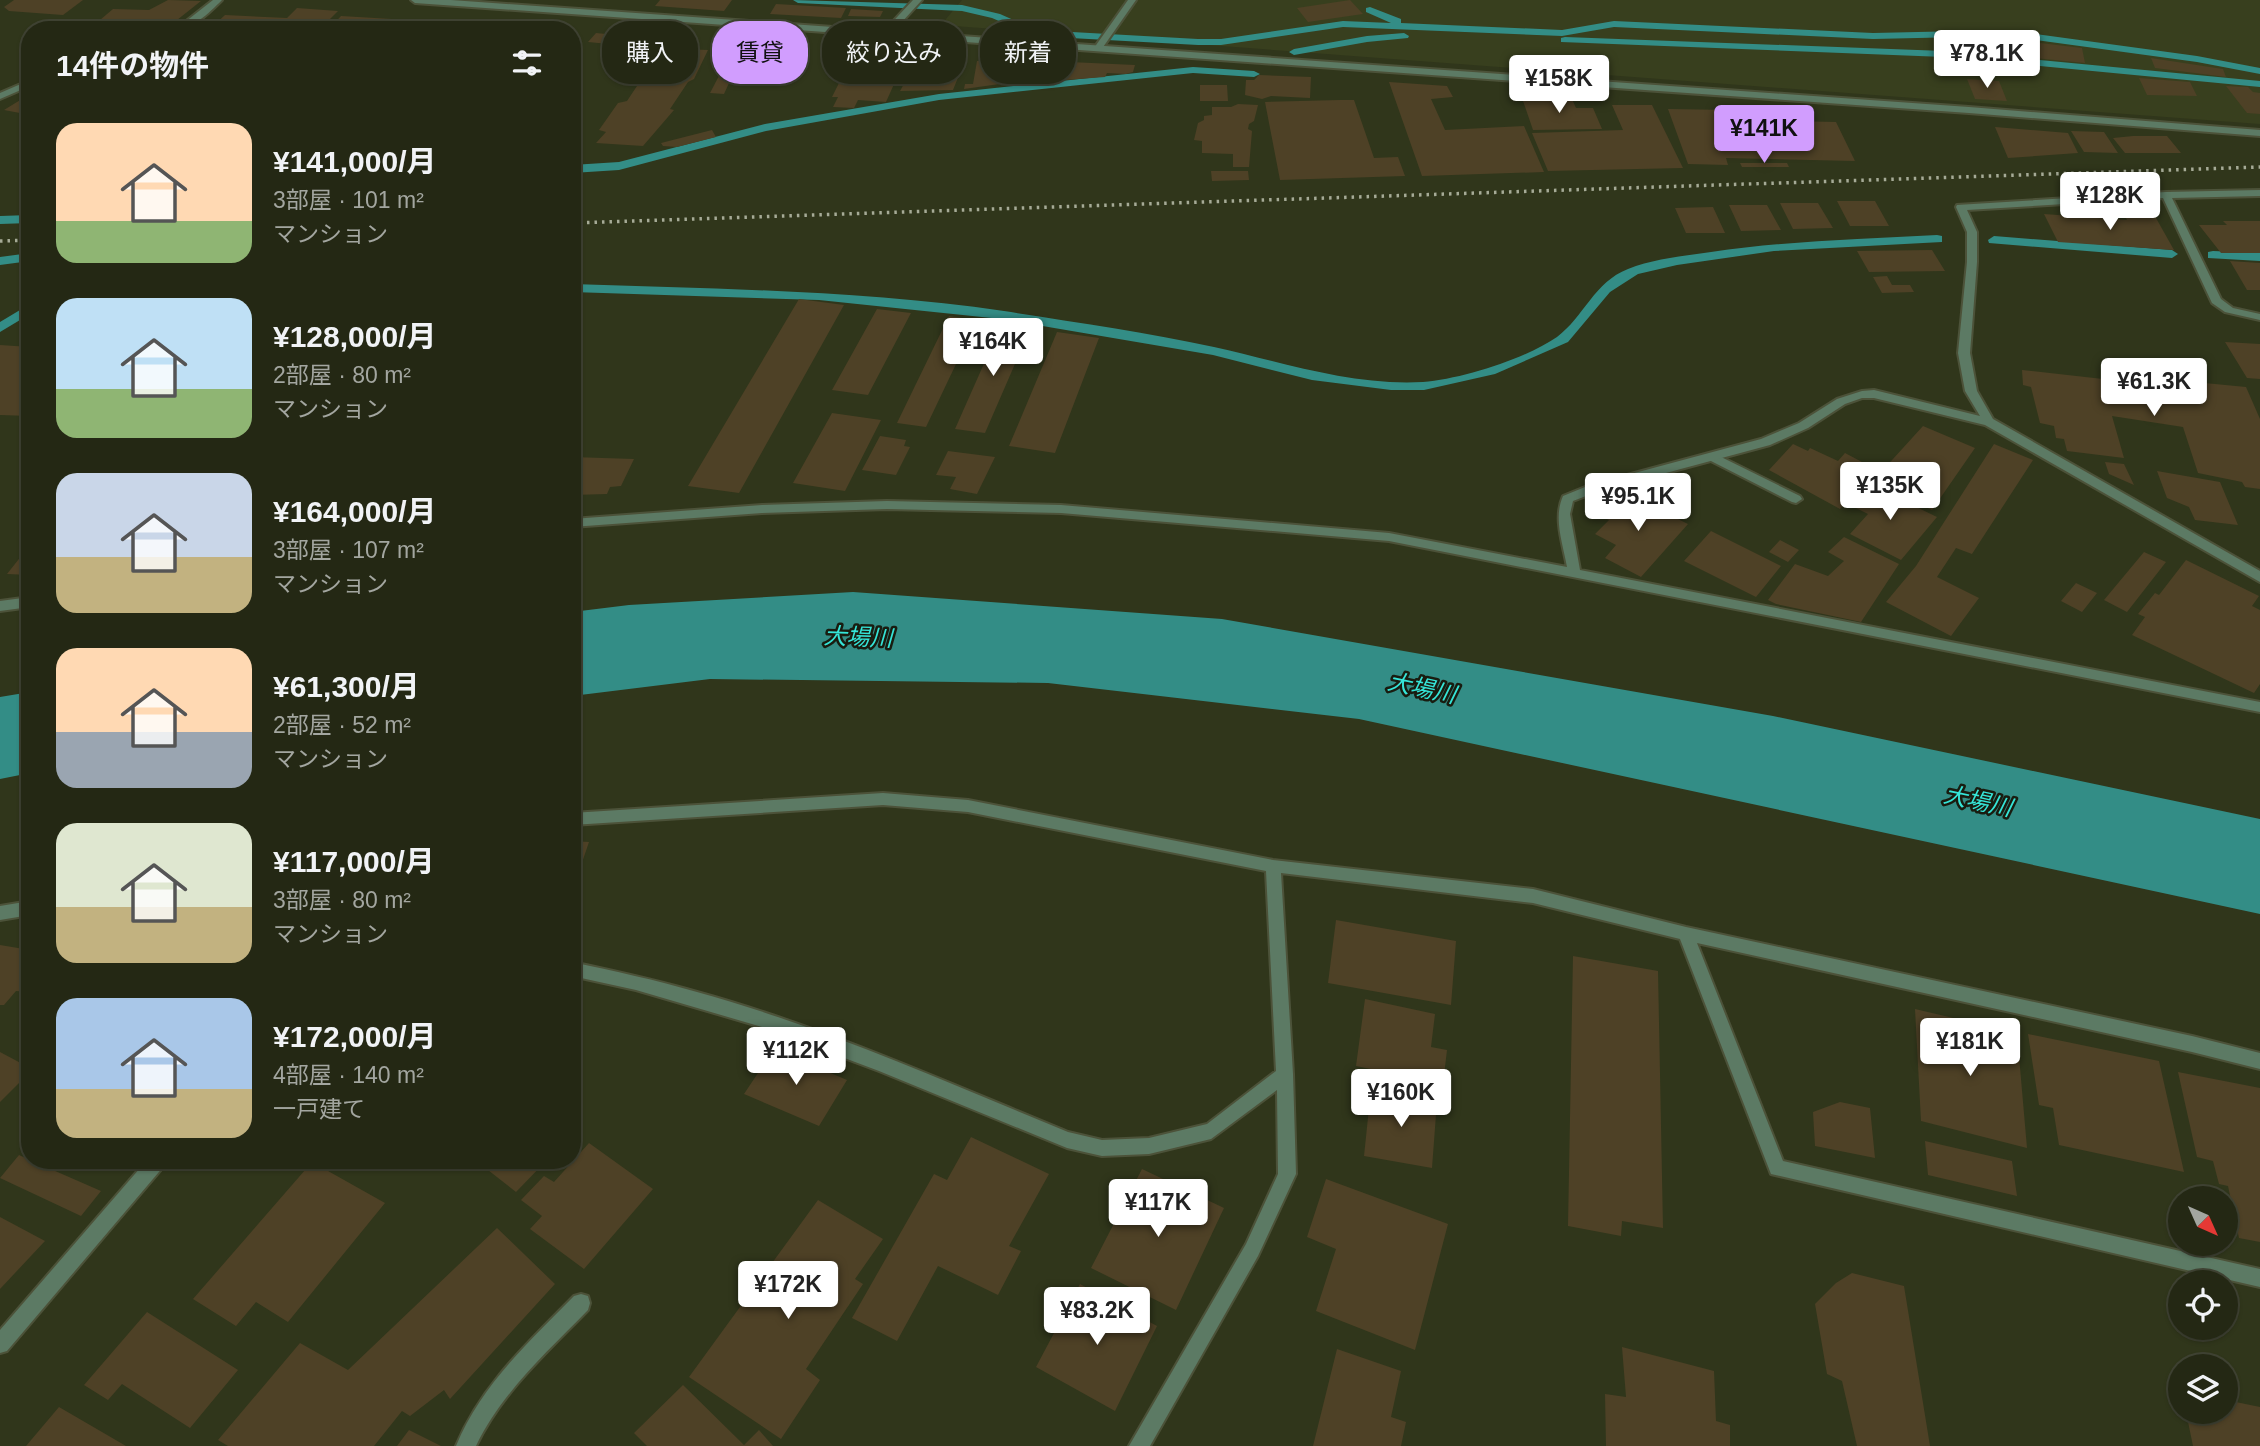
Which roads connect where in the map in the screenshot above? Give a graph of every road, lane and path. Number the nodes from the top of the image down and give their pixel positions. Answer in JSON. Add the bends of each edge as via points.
{"nodes":[{"id":1,"x":218,"y":0,"type":"edge"},
{"id":2,"x":415,"y":0,"type":"edge"},
{"id":3,"x":918,"y":0,"type":"edge"},
{"id":4,"x":1132,"y":0,"type":"edge"},
{"id":5,"x":440,"y":1,"type":"edge"},
{"id":6,"x":192,"y":21,"type":"edge"},
{"id":7,"x":898,"y":21,"type":"edge"},
{"id":8,"x":822,"y":28,"type":"edge"},
{"id":9,"x":966,"y":39,"type":"edge"},
{"id":10,"x":1098,"y":48,"type":"junction"},
{"id":11,"x":21,"y":87,"type":"edge"},
{"id":12,"x":0,"y":96,"type":"edge"},
{"id":13,"x":2260,"y":133,"type":"edge"},
{"id":14,"x":2260,"y":193,"type":"edge"},
{"id":15,"x":2166,"y":195,"type":"junction"},
{"id":16,"x":2260,"y":317,"type":"edge"},
{"id":17,"x":1989,"y":422,"type":"junction"},
{"id":18,"x":1713,"y":457,"type":"junction"},
{"id":19,"x":1796,"y":499,"type":"dead end"},
{"id":20,"x":581,"y":522,"type":"edge"},
{"id":21,"x":1574,"y":573,"type":"junction"},
{"id":22,"x":2260,"y":577,"type":"edge"},
{"id":23,"x":21,"y":603,"type":"edge"},
{"id":24,"x":0,"y":606,"type":"edge"},
{"id":25,"x":2260,"y":707,"type":"edge"},
{"id":26,"x":581,"y":817,"type":"edge"},
{"id":27,"x":1273,"y":866,"type":"junction"},
{"id":28,"x":21,"y":910,"type":"edge"},
{"id":29,"x":0,"y":913,"type":"edge"},
{"id":30,"x":1686,"y":934,"type":"junction"},
{"id":31,"x":581,"y":971,"type":"edge"},
{"id":32,"x":2260,"y":1061,"type":"edge"},
{"id":33,"x":1285,"y":1074,"type":"junction"},
{"id":34,"x":150,"y":1169,"type":"edge"},
{"id":35,"x":2260,"y":1278,"type":"edge"},
{"id":36,"x":581,"y":1303,"type":"dead end"},
{"id":37,"x":0,"y":1344,"type":"edge"},
{"id":38,"x":466,"y":1446,"type":"edge"},
{"id":39,"x":1139,"y":1446,"type":"edge"}],
"edges":[{"from":1,"to":6,"type":"street"},
{"from":2,"to":5,"type":"street"},
{"from":3,"to":7,"type":"street"},
{"from":4,"to":10,"type":"street"},
{"from":5,"to":8,"type":"street"},
{"from":9,"to":10,"type":"street"},
{"from":10,"to":13,"type":"street"},
{"from":11,"to":12,"type":"street"},
{"from":14,"to":15,"type":"street"},
{"from":15,"to":16,"type":"street","via":[[2216,301],[2229,310]]},
{"from":15,"to":17,"type":"street","via":[[1961,207],[1972,232],[1964,353],[1971,391]]},
{"from":17,"to":18,"type":"street","via":[[1857,393],[1793,431]]},
{"from":17,"to":22,"type":"street"},
{"from":18,"to":19,"type":"street"},
{"from":18,"to":21,"type":"street","via":[[1589,489],[1567,499],[1564,514]]},
{"from":20,"to":21,"type":"street","via":[[887,505],[1061,509],[1390,537]]},
{"from":21,"to":25,"type":"street"},
{"from":23,"to":24,"type":"street"},
{"from":26,"to":27,"type":"street","via":[[883,799],[968,806]]},
{"from":27,"to":30,"type":"street","via":[[1533,896]]},
{"from":27,"to":33,"type":"street"},
{"from":28,"to":29,"type":"street"},
{"from":30,"to":32,"type":"street"},
{"from":30,"to":35,"type":"street","via":[[1777,1168]]},
{"from":31,"to":33,"type":"street","via":[[757,1017],[1067,1140],[1102,1148],[1149,1146],[1211,1131]]},
{"from":33,"to":39,"type":"street","via":[[1287,1174],[1252,1250]]},
{"from":34,"to":37,"type":"street"},
{"from":36,"to":38,"type":"street","via":[[505,1383],[475,1423]]}]}
